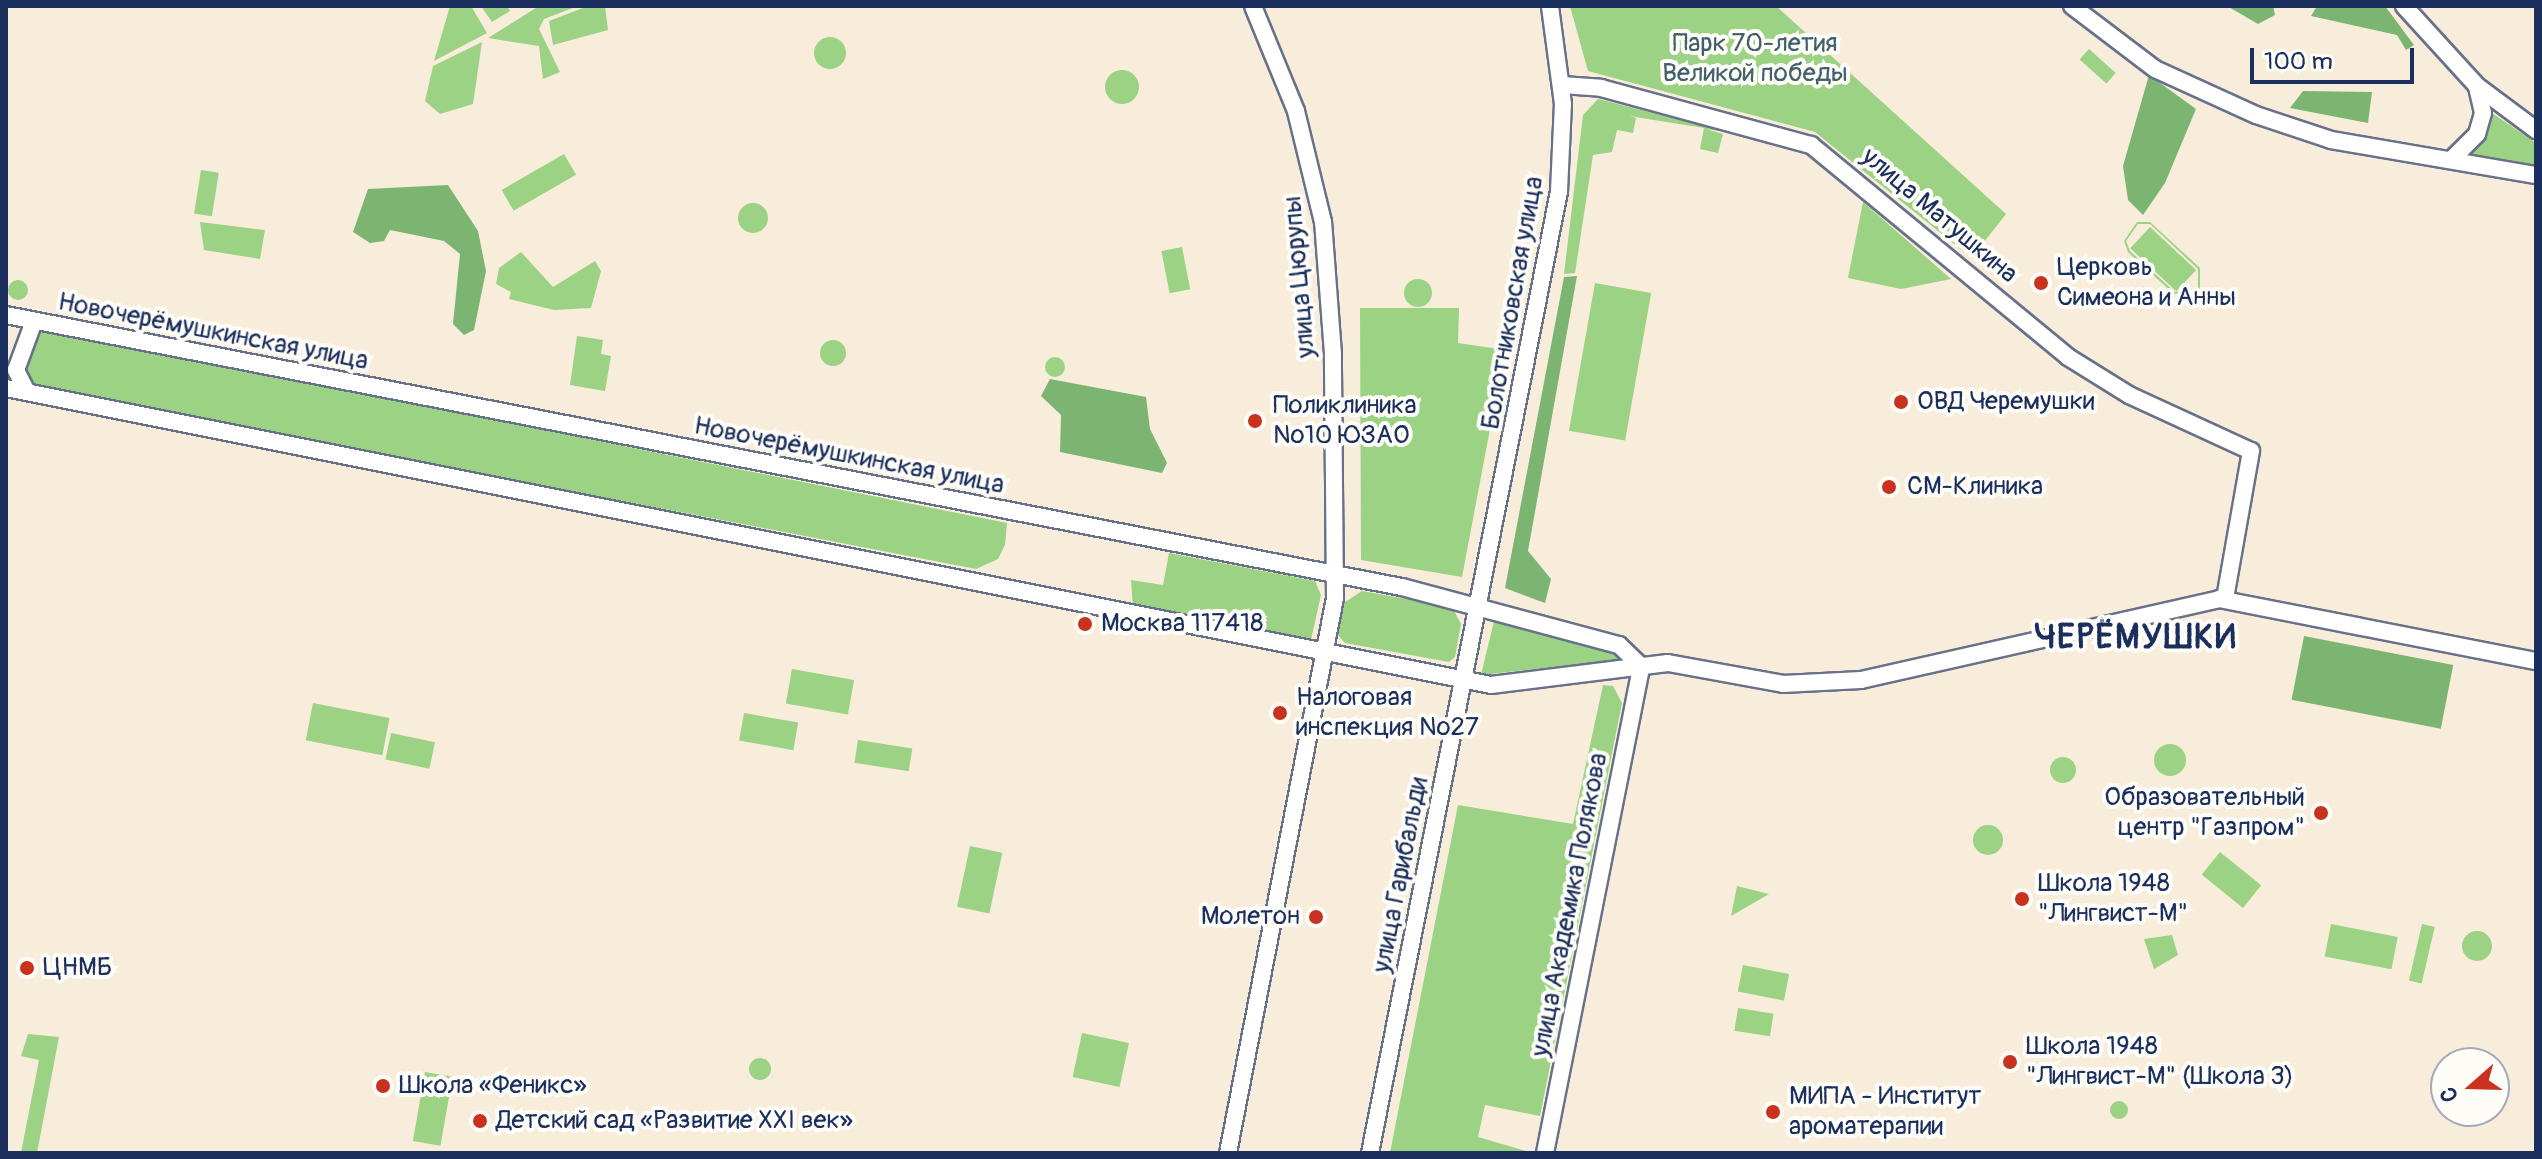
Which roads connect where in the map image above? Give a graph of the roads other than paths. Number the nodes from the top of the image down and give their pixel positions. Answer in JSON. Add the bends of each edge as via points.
{"nodes":[{"id":1,"x":1253,"y":6,"type":"edge"},
{"id":2,"x":1550,"y":6,"type":"edge"},
{"id":3,"x":2072,"y":6,"type":"edge"},
{"id":4,"x":2404,"y":6,"type":"edge"},
{"id":5,"x":1562,"y":85,"type":"junction"},
{"id":6,"x":2477,"y":86,"type":"junction"},
{"id":7,"x":2536,"y":130,"type":"edge"},
{"id":8,"x":2451,"y":160,"type":"junction"},
{"id":9,"x":2536,"y":175,"type":"edge"},
{"id":10,"x":6,"y":315,"type":"edge"},
{"id":11,"x":34,"y":321,"type":"junction"},
{"id":12,"x":6,"y":388,"type":"edge"},
{"id":13,"x":27,"y":392,"type":"junction"},
{"id":14,"x":1335,"y":577,"type":"junction"},
{"id":15,"x":2225,"y":599,"type":"junction"},
{"id":16,"x":1479,"y":606,"type":"junction"},
{"id":17,"x":1327,"y":651,"type":"junction"},
{"id":18,"x":2536,"y":661,"type":"edge"},
{"id":19,"x":1641,"y":666,"type":"junction"},
{"id":20,"x":1465,"y":679,"type":"junction"},
{"id":21,"x":1228,"y":1153,"type":"edge"},
{"id":22,"x":1370,"y":1153,"type":"edge"},
{"id":23,"x":1545,"y":1153,"type":"edge"}],
"edges":[{"from":1,"to":14,"type":"street","name":"улица Цюрупы","via":[[1296,111],[1323,222]]},
{"from":2,"to":5,"type":"street","name":"Болотниковская улица"},
{"from":3,"to":8,"type":"street","via":[[2205,96],[2331,140]]},
{"from":4,"to":6,"type":"street"},
{"from":5,"to":15,"type":"street","name":"улица Матушкина","via":[[1601,88],[1811,145],[2068,357],[2129,395],[2251,451]]},
{"from":5,"to":16,"type":"street","name":"Болотниковская улица","via":[[1559,191]]},
{"from":6,"to":7,"type":"street"},
{"from":6,"to":8,"type":"street","via":[[2477,134]]},
{"from":8,"to":9,"type":"street"},
{"from":10,"to":11,"type":"street","name":"Новочерёмушкинская улица"},
{"from":11,"to":13,"type":"street","name":"Новочерёмушкинская улица","via":[[16,370]]},
{"from":11,"to":14,"type":"street","name":"Новочерёмушкинская улица"},
{"from":12,"to":13,"type":"street"},
{"from":13,"to":17,"type":"street"},
{"from":14,"to":16,"type":"street","name":"Новочерёмушкинская улица"},
{"from":14,"to":17,"type":"street","name":"улица Цюрупы"},
{"from":15,"to":18,"type":"street"},
{"from":15,"to":19,"type":"street","via":[[1861,680],[1798,685],[1668,663]]},
{"from":16,"to":19,"type":"street","name":"Новочерёмушкинская улица","via":[[1626,647]]},
{"from":16,"to":20,"type":"street","name":"улица Гарибальди"},
{"from":17,"to":20,"type":"street"},
{"from":17,"to":21,"type":"street"},
{"from":19,"to":20,"type":"street","via":[[1500,685]]},
{"from":19,"to":23,"type":"street","name":"улица Академика Полякова"},
{"from":20,"to":22,"type":"street","name":"улица Гарибальди"}]}
